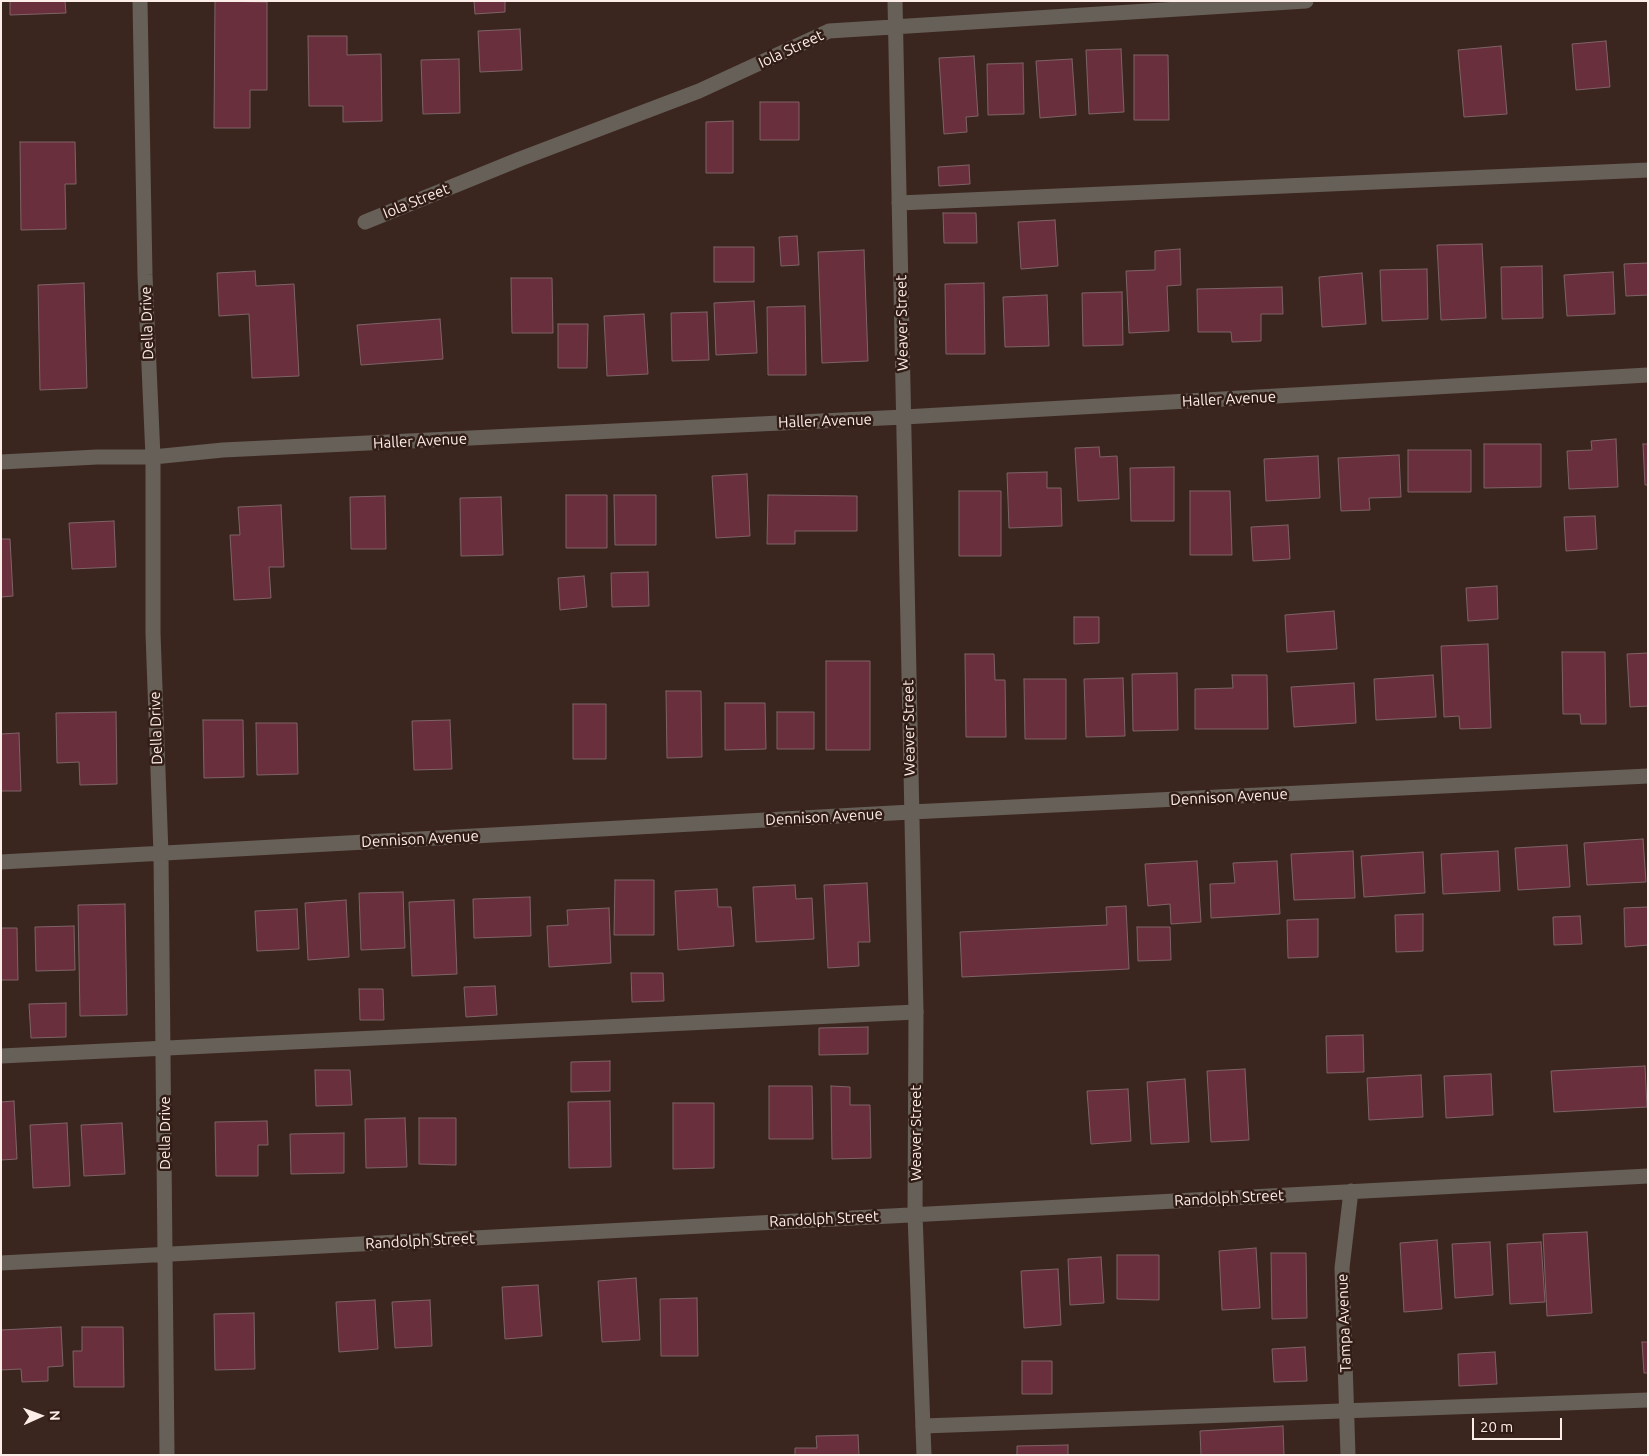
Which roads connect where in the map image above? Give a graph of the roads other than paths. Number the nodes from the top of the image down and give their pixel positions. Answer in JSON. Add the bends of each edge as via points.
{"nodes":[{"id":1,"x":140,"y":1,"type":"edge"},
{"id":2,"x":895,"y":1,"type":"edge"},
{"id":3,"x":1306,"y":1,"type":"edge"},
{"id":4,"x":895,"y":26,"type":"junction"},
{"id":5,"x":1648,"y":170,"type":"edge"},
{"id":6,"x":899,"y":203,"type":"junction"},
{"id":7,"x":365,"y":222,"type":"dead end"},
{"id":8,"x":1648,"y":375,"type":"edge"},
{"id":9,"x":904,"y":417,"type":"junction"},
{"id":10,"x":153,"y":457,"type":"junction"},
{"id":11,"x":1,"y":462,"type":"edge"},
{"id":12,"x":1648,"y":776,"type":"edge"},
{"id":13,"x":911,"y":812,"type":"junction"},
{"id":14,"x":161,"y":854,"type":"junction"},
{"id":15,"x":1,"y":862,"type":"edge"},
{"id":16,"x":916,"y":1012,"type":"junction"},
{"id":17,"x":164,"y":1047,"type":"junction"},
{"id":18,"x":1,"y":1056,"type":"edge"},
{"id":19,"x":1648,"y":1176,"type":"edge"},
{"id":20,"x":1351,"y":1192,"type":"junction"},
{"id":21,"x":915,"y":1214,"type":"junction"},
{"id":22,"x":165,"y":1255,"type":"junction"},
{"id":23,"x":1,"y":1263,"type":"edge"},
{"id":24,"x":1648,"y":1400,"type":"edge"},
{"id":25,"x":1347,"y":1411,"type":"junction"},
{"id":26,"x":923,"y":1426,"type":"junction"},
{"id":27,"x":166,"y":1455,"type":"edge"},
{"id":28,"x":924,"y":1455,"type":"edge"},
{"id":29,"x":1348,"y":1455,"type":"edge"}],
"edges":[{"from":1,"to":10,"type":"street","name":"Della Drive","via":[[145,275]]},
{"from":2,"to":4,"type":"street","name":"Weaver Street"},
{"from":3,"to":4,"type":"street","name":"Iola Street"},
{"from":4,"to":6,"type":"street","name":"Weaver Street"},
{"from":4,"to":7,"type":"street","name":"Iola Street","via":[[829,31],[699,91],[520,158]]},
{"from":5,"to":6,"type":"street"},
{"from":6,"to":9,"type":"street","name":"Weaver Street"},
{"from":8,"to":9,"type":"street","name":"Haller Avenue"},
{"from":9,"to":10,"type":"street","name":"Haller Avenue","via":[[224,450]]},
{"from":9,"to":13,"type":"street","name":"Weaver Street"},
{"from":10,"to":11,"type":"street","name":"Haller Avenue"},
{"from":10,"to":14,"type":"street","name":"Della Drive","via":[[153,633]]},
{"from":12,"to":13,"type":"street","name":"Dennison Avenue"},
{"from":13,"to":14,"type":"street","name":"Dennison Avenue"},
{"from":13,"to":16,"type":"street","name":"Weaver Street"},
{"from":14,"to":15,"type":"street","name":"Dennison Avenue"},
{"from":14,"to":17,"type":"street","name":"Della Drive"},
{"from":16,"to":17,"type":"street"},
{"from":16,"to":21,"type":"street","name":"Weaver Street"},
{"from":17,"to":18,"type":"street"},
{"from":17,"to":22,"type":"street","name":"Della Drive"},
{"from":19,"to":20,"type":"street","name":"Randolph Street"},
{"from":20,"to":21,"type":"street","name":"Randolph Street"},
{"from":20,"to":25,"type":"street","name":"Tampa Avenue","via":[[1342,1268]]},
{"from":21,"to":22,"type":"street","name":"Randolph Street"},
{"from":21,"to":26,"type":"street","name":"Weaver Street"},
{"from":22,"to":23,"type":"street","name":"Randolph Street"},
{"from":22,"to":27,"type":"street","name":"Della Drive"},
{"from":24,"to":25,"type":"street"},
{"from":25,"to":26,"type":"street"},
{"from":25,"to":29,"type":"street","name":"Tampa Avenue"},
{"from":26,"to":28,"type":"street","name":"Weaver Street"}]}
